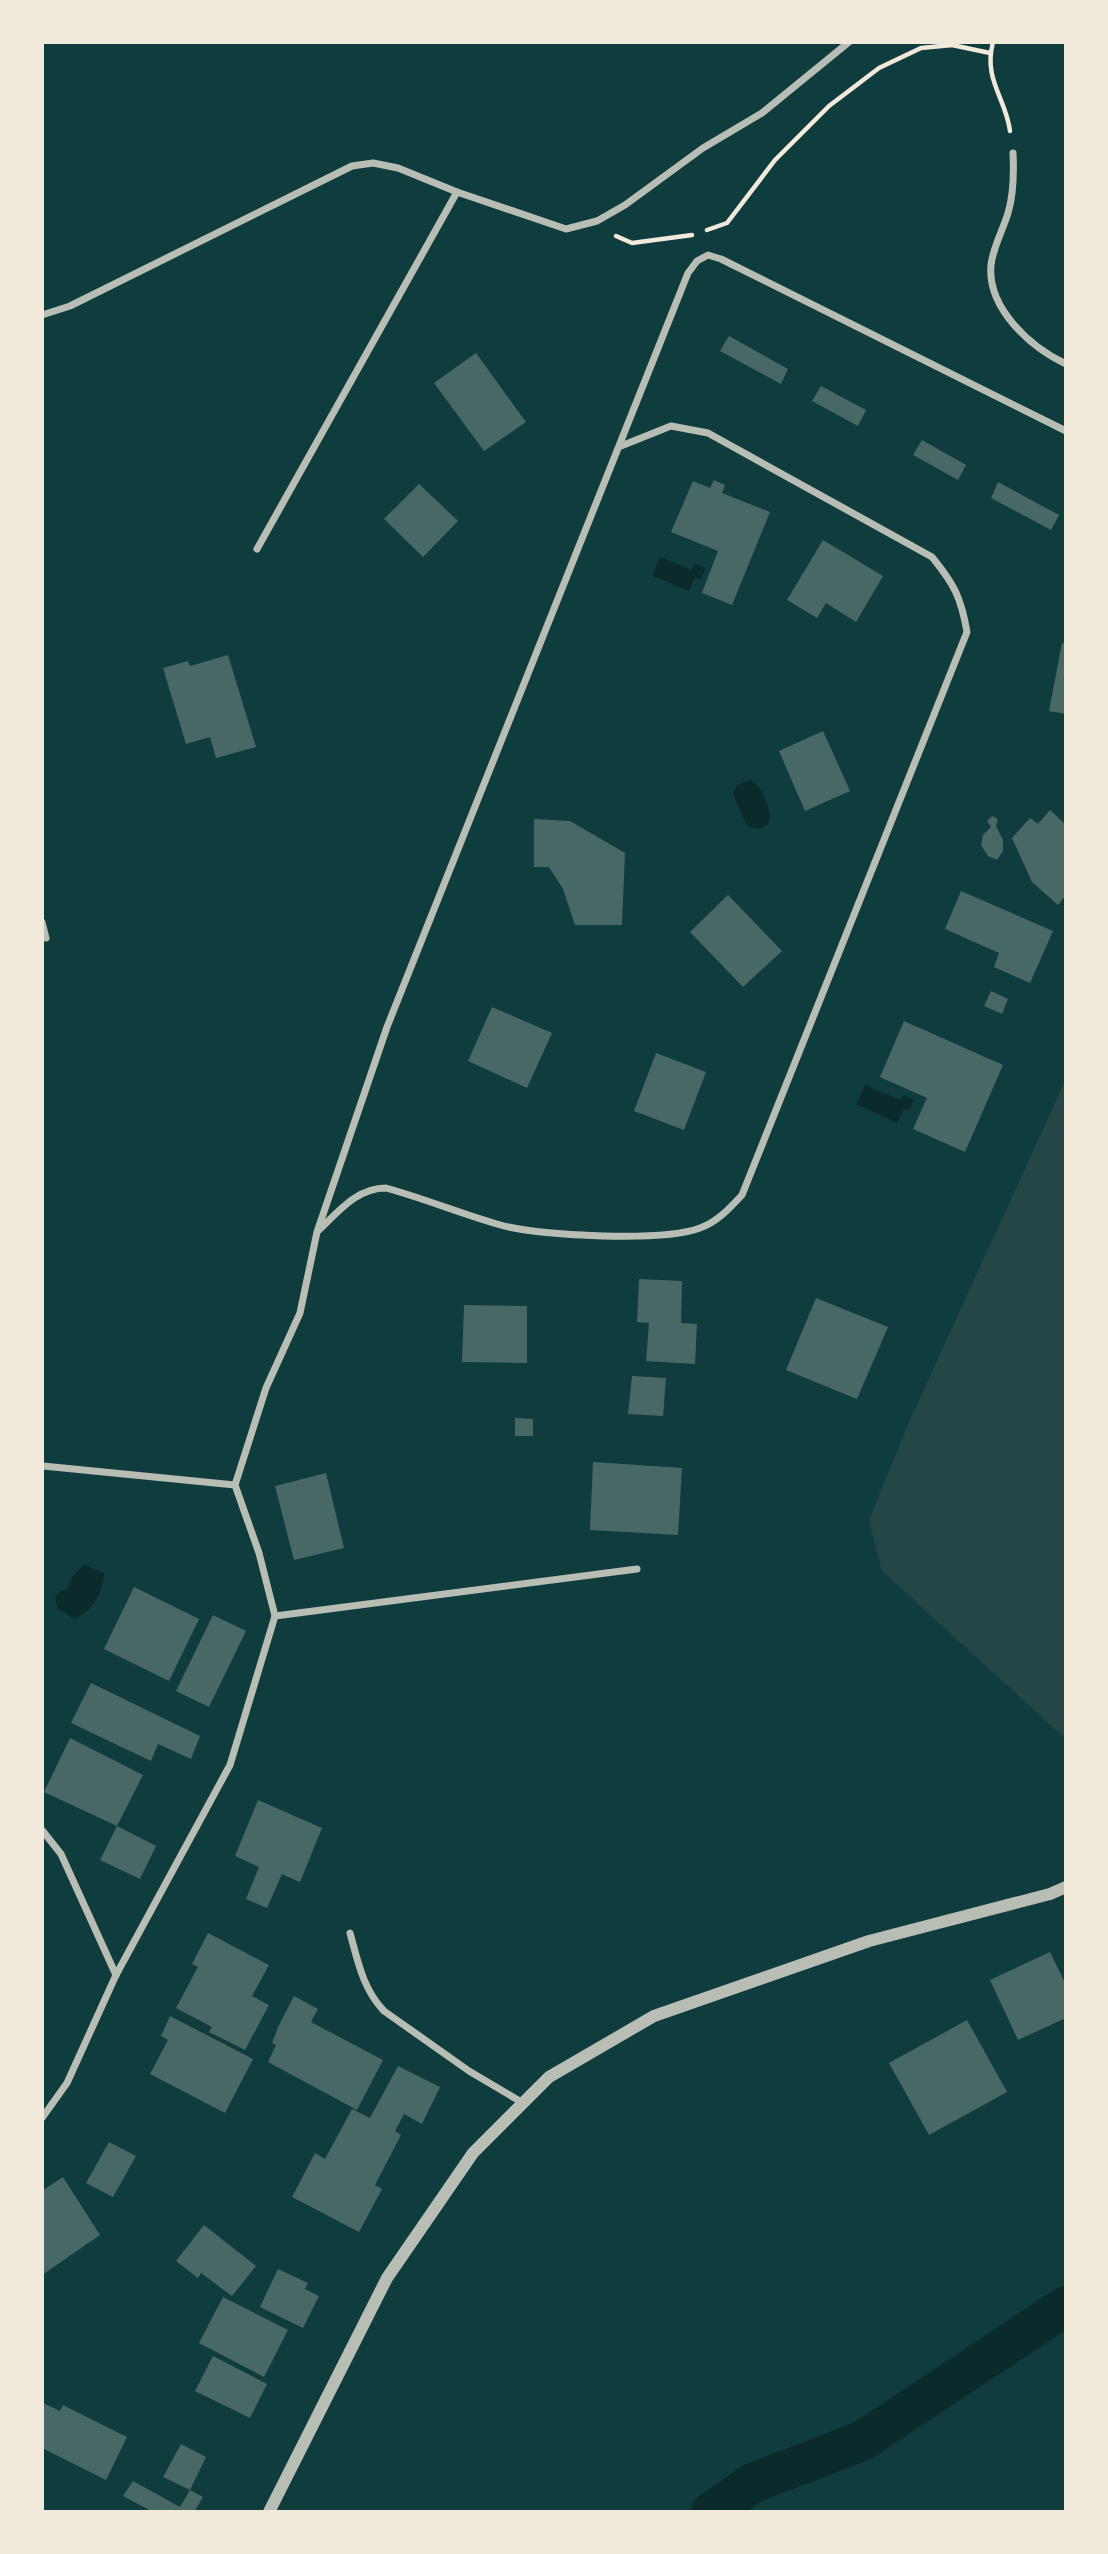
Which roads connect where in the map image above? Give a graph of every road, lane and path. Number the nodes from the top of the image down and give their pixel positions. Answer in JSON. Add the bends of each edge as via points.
{"nodes":[{"id":1,"x":849,"y":42,"type":"edge"},
{"id":2,"x":993,"y":42,"type":"edge"},
{"id":3,"x":990,"y":53,"type":"junction"},
{"id":4,"x":1013,"y":153,"type":"joint"},
{"id":5,"x":457,"y":192,"type":"junction"},
{"id":6,"x":597,"y":221,"type":"junction"},
{"id":7,"x":42,"y":315,"type":"edge"},
{"id":8,"x":1066,"y":364,"type":"edge"},
{"id":9,"x":1066,"y":430,"type":"edge"},
{"id":10,"x":621,"y":446,"type":"junction"},
{"id":11,"x":257,"y":549,"type":"dead end"},
{"id":12,"x":42,"y":922,"type":"edge"},
{"id":13,"x":46,"y":939,"type":"dead end"},
{"id":14,"x":317,"y":1233,"type":"junction"},
{"id":15,"x":43,"y":1466,"type":"edge"},
{"id":16,"x":235,"y":1485,"type":"junction"},
{"id":17,"x":637,"y":1569,"type":"dead end"},
{"id":18,"x":275,"y":1616,"type":"junction"},
{"id":19,"x":42,"y":1830,"type":"edge"},
{"id":20,"x":1066,"y":1887,"type":"edge"},
{"id":21,"x":350,"y":1933,"type":"dead end"},
{"id":22,"x":116,"y":1975,"type":"junction"},
{"id":23,"x":523,"y":2103,"type":"junction"},
{"id":24,"x":42,"y":2118,"type":"edge"},
{"id":25,"x":269,"y":2512,"type":"edge"}],
"edges":[{"from":1,"to":6,"type":"street","via":[[762,113]]},
{"from":2,"to":3,"type":"path"},
{"from":3,"to":4,"type":"path","via":[[992,85],[1009,124]]},
{"from":3,"to":6,"type":"path","via":[[952,45],[921,48],[878,68],[830,106],[775,160],[727,223],[676,239],[632,243]]},
{"from":4,"to":8,"type":"street","via":[[1014,180],[992,265],[993,288],[1019,330]]},
{"from":5,"to":6,"type":"street","via":[[566,229]]},
{"from":5,"to":7,"type":"street","via":[[398,168],[373,163],[352,166],[70,306]]},
{"from":5,"to":11,"type":"street"},
{"from":9,"to":10,"type":"street","via":[[708,255],[688,273]]},
{"from":10,"to":14,"type":"street","via":[[387,1027]]},
{"from":10,"to":14,"type":"street","via":[[671,426],[708,433],[932,557],[954,584],[967,632],[742,1195],[724,1214],[702,1228],[673,1235],[542,1233],[504,1226],[386,1188],[370,1188]]},
{"from":12,"to":13,"type":"street"},
{"from":14,"to":16,"type":"street","via":[[300,1313],[266,1388]]},
{"from":15,"to":16,"type":"street"},
{"from":16,"to":18,"type":"street"},
{"from":17,"to":18,"type":"street"},
{"from":18,"to":22,"type":"street","via":[[230,1765]]},
{"from":19,"to":22,"type":"street","via":[[61,1854]]},
{"from":20,"to":23,"type":"street","via":[[869,1941],[654,2015],[549,2077]]},
{"from":21,"to":23,"type":"street","via":[[361,1976],[384,2011]]},
{"from":22,"to":24,"type":"street","via":[[67,2083]]},
{"from":23,"to":25,"type":"street","via":[[473,2152],[387,2278]]}]}
